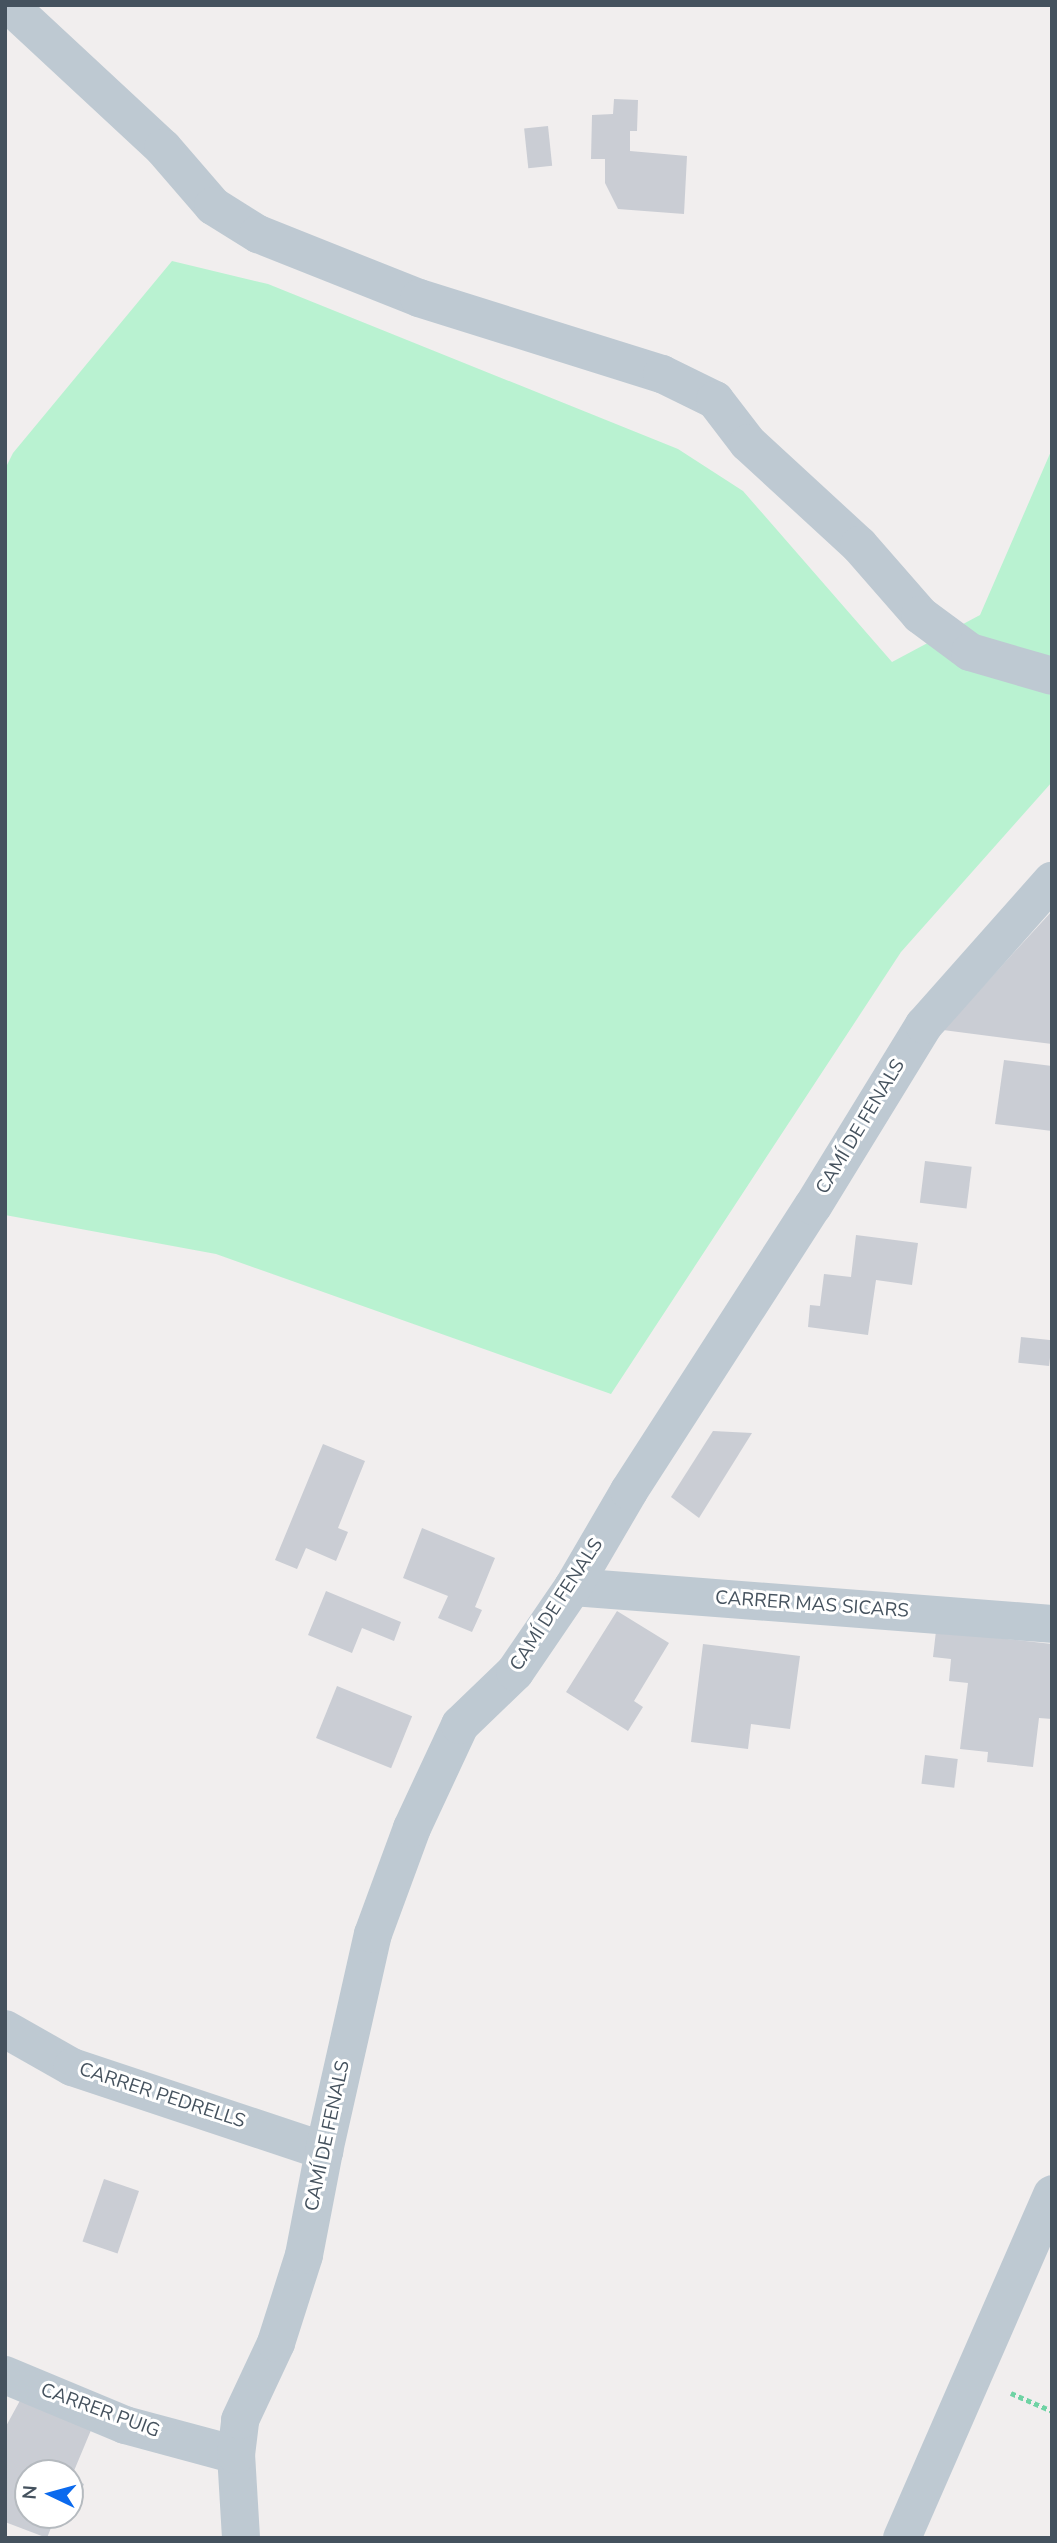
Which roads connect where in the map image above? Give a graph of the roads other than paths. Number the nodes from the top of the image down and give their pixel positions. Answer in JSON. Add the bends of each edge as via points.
{"nodes":[{"id":1,"x":9,"y":5,"type":"edge"},
{"id":2,"x":1052,"y":676,"type":"edge"},
{"id":3,"x":1052,"y":881,"type":"edge"},
{"id":4,"x":573,"y":1587,"type":"junction"},
{"id":5,"x":1052,"y":1624,"type":"edge"},
{"id":6,"x":5,"y":2029,"type":"edge"},
{"id":7,"x":324,"y":2151,"type":"junction"},
{"id":8,"x":1052,"y":2194,"type":"edge"},
{"id":9,"x":5,"y":2375,"type":"edge"},
{"id":10,"x":236,"y":2455,"type":"junction"},
{"id":11,"x":898,"y":2537,"type":"edge"},
{"id":12,"x":241,"y":2538,"type":"edge"}],
"edges":[{"from":1,"to":2,"type":"street","via":[[163,148],[213,206],[258,234],[419,298],[662,374],[715,400],[748,443],[859,545],[920,615],[970,652]]},
{"from":3,"to":4,"type":"street","name":"CAMÍ DE FENALS","via":[[924,1025]]},
{"from":4,"to":5,"type":"street","name":"CARRER MAS SICARS"},
{"from":4,"to":7,"type":"street","name":"CAMÍ DE FENALS","via":[[515,1672],[460,1725],[412,1828],[373,1934]]},
{"from":6,"to":7,"type":"street","name":"CARRER PEDRELLS","via":[[72,2067]]},
{"from":7,"to":10,"type":"street","name":"CAMÍ DE FENALS","via":[[304,2255],[276,2343],[240,2420]]},
{"from":8,"to":11,"type":"street"},
{"from":9,"to":10,"type":"street","name":"CARRER PUIG","via":[[125,2425]]},
{"from":10,"to":12,"type":"street","name":"CAMÍ DE FENALS"}]}
